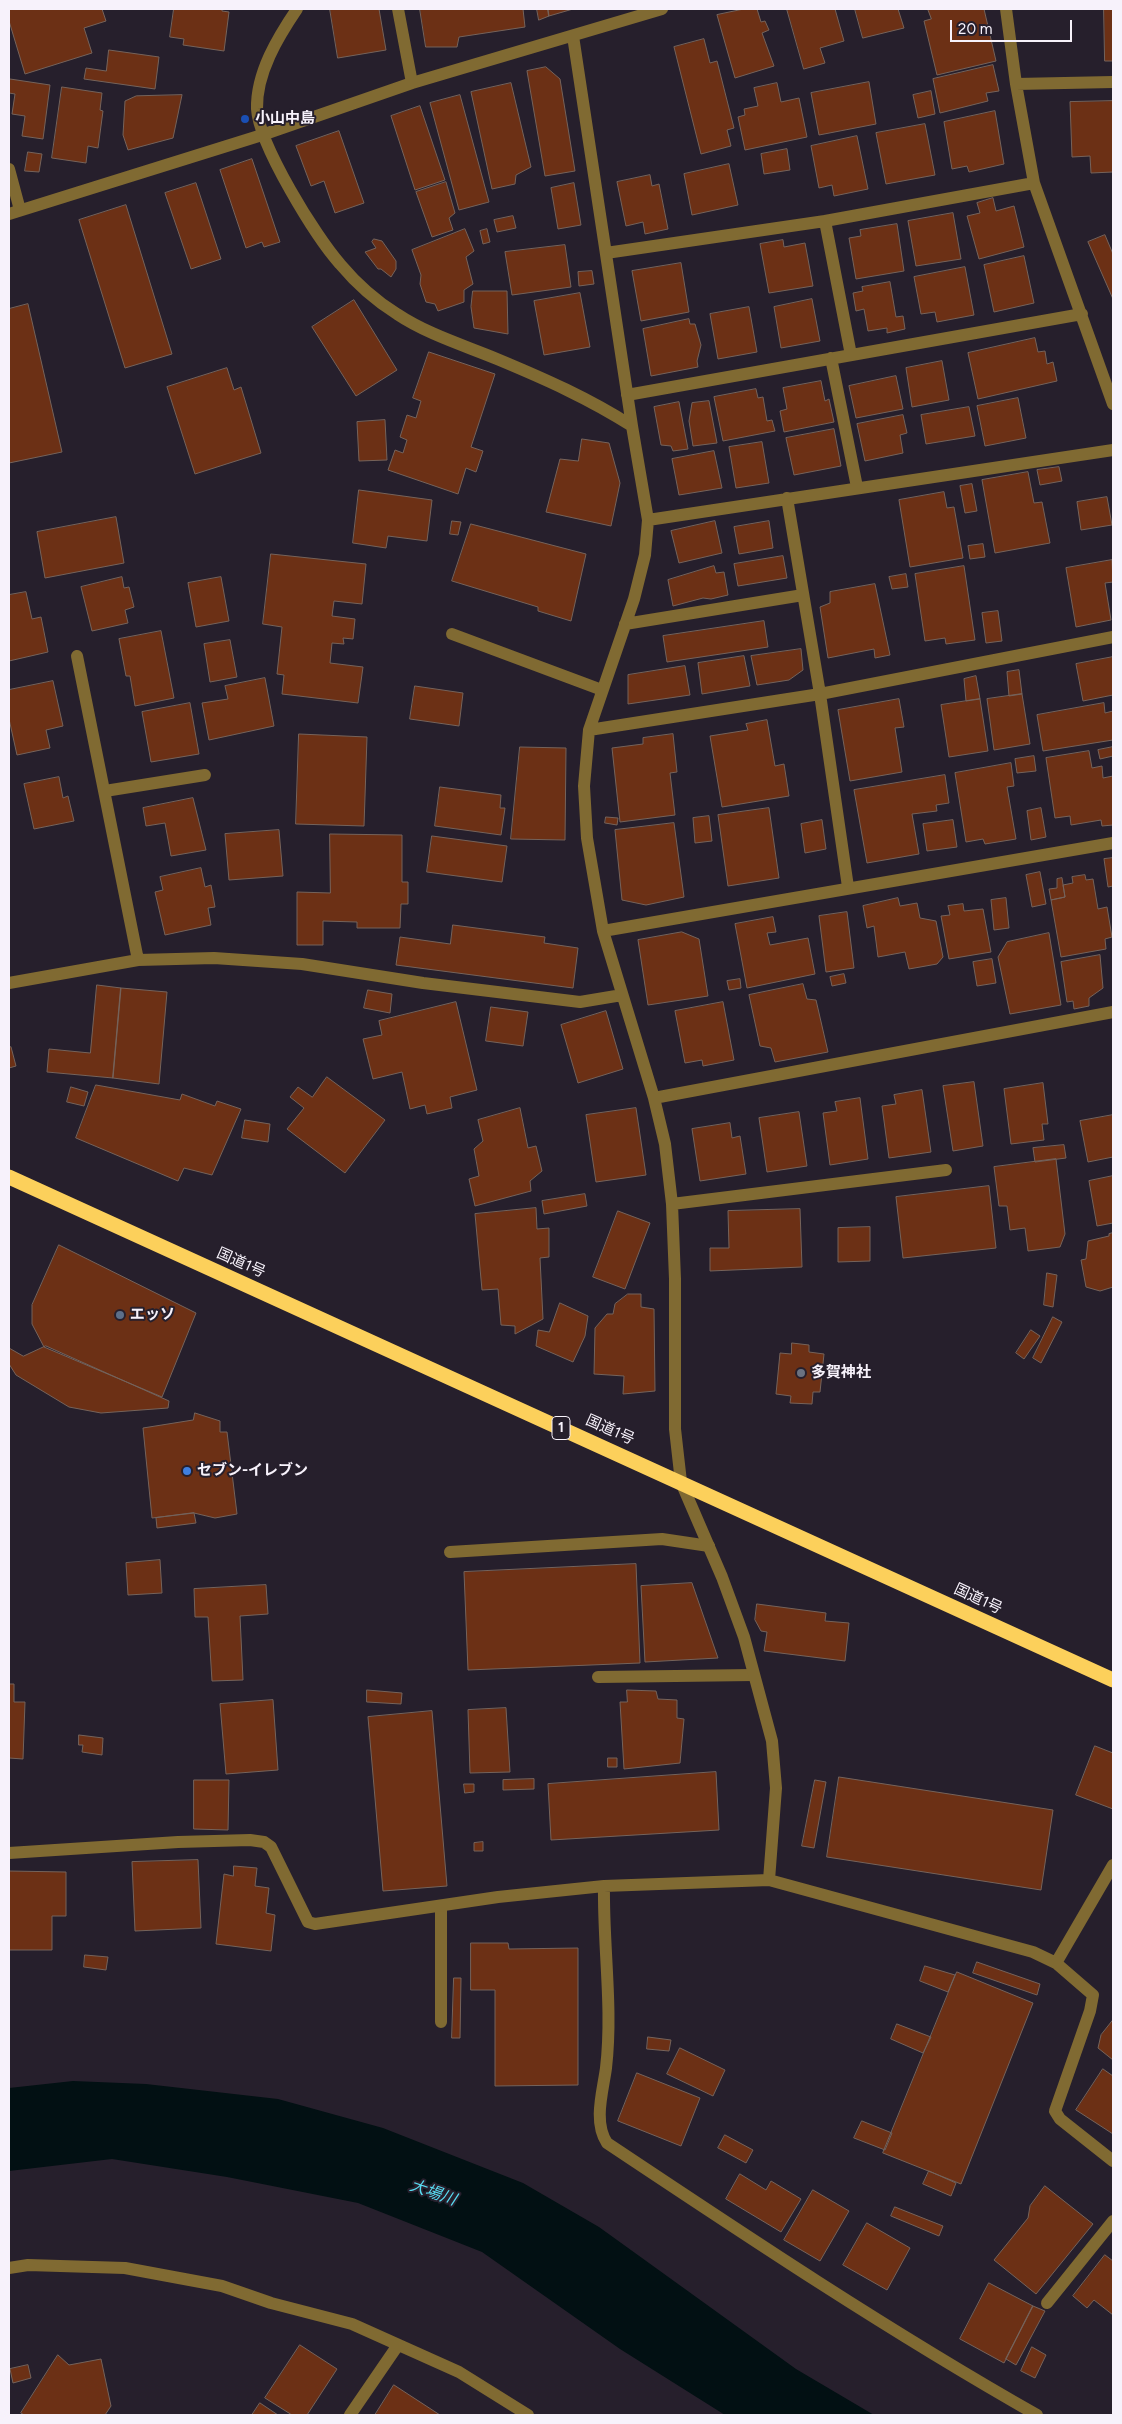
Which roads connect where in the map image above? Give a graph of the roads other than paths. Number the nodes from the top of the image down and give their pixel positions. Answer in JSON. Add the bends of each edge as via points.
{"nodes":[{"id":1,"x":297,"y":9,"type":"edge"},
{"id":2,"x":398,"y":9,"type":"edge"},
{"id":3,"x":662,"y":9,"type":"edge"},
{"id":4,"x":1006,"y":9,"type":"edge"},
{"id":5,"x":573,"y":36,"type":"junction"},
{"id":6,"x":1113,"y":82,"type":"edge"},
{"id":7,"x":412,"y":83,"type":"junction"},
{"id":8,"x":1016,"y":84,"type":"junction"},
{"id":9,"x":262,"y":135,"type":"junction"},
{"id":10,"x":9,"y":169,"type":"edge"},
{"id":11,"x":1034,"y":183,"type":"junction"},
{"id":12,"x":15,"y":212,"type":"edge"},
{"id":13,"x":825,"y":221,"type":"junction"},
{"id":14,"x":606,"y":253,"type":"junction"},
{"id":15,"x":1082,"y":314,"type":"junction"},
{"id":16,"x":851,"y":355,"type":"junction"},
{"id":17,"x":830,"y":358,"type":"junction"},
{"id":18,"x":627,"y":395,"type":"junction"},
{"id":19,"x":1113,"y":404,"type":"edge"},
{"id":20,"x":632,"y":426,"type":"junction"},
{"id":21,"x":1113,"y":450,"type":"edge"},
{"id":22,"x":857,"y":488,"type":"junction"},
{"id":23,"x":787,"y":498,"type":"junction"},
{"id":24,"x":648,"y":520,"type":"junction"},
{"id":25,"x":803,"y":595,"type":"junction"},
{"id":26,"x":624,"y":624,"type":"junction"},
{"id":27,"x":452,"y":634,"type":"dead end"},
{"id":28,"x":1113,"y":637,"type":"edge"},
{"id":29,"x":77,"y":656,"type":"dead end"},
{"id":30,"x":602,"y":690,"type":"junction"},
{"id":31,"x":820,"y":694,"type":"junction"},
{"id":32,"x":589,"y":730,"type":"junction"},
{"id":33,"x":205,"y":775,"type":"dead end"},
{"id":34,"x":105,"y":791,"type":"junction"},
{"id":35,"x":1113,"y":842,"type":"edge"},
{"id":36,"x":848,"y":887,"type":"junction"},
{"id":37,"x":602,"y":931,"type":"junction"},
{"id":38,"x":138,"y":960,"type":"junction"},
{"id":39,"x":9,"y":983,"type":"edge"},
{"id":40,"x":622,"y":995,"type":"junction"},
{"id":41,"x":1113,"y":1012,"type":"edge"},
{"id":42,"x":654,"y":1098,"type":"junction"},
{"id":43,"x":946,"y":1170,"type":"dead end"},
{"id":44,"x":9,"y":1177,"type":"edge"},
{"id":45,"x":672,"y":1204,"type":"junction"},
{"id":46,"x":681,"y":1482,"type":"junction"},
{"id":47,"x":708,"y":1546,"type":"junction"},
{"id":48,"x":450,"y":1552,"type":"dead end"},
{"id":49,"x":753,"y":1674,"type":"junction"},
{"id":50,"x":598,"y":1677,"type":"dead end"},
{"id":51,"x":1113,"y":1680,"type":"edge"},
{"id":52,"x":9,"y":1853,"type":"edge"},
{"id":53,"x":1113,"y":1865,"type":"edge"},
{"id":54,"x":769,"y":1880,"type":"junction"},
{"id":55,"x":604,"y":1886,"type":"junction"},
{"id":56,"x":441,"y":1906,"type":"junction"},
{"id":57,"x":1056,"y":1963,"type":"junction"},
{"id":58,"x":441,"y":2022,"type":"dead end"},
{"id":59,"x":1113,"y":2161,"type":"edge"},
{"id":60,"x":1113,"y":2221,"type":"edge"},
{"id":61,"x":9,"y":2268,"type":"edge"},
{"id":62,"x":1047,"y":2303,"type":"dead end"},
{"id":63,"x":398,"y":2345,"type":"junction"},
{"id":64,"x":350,"y":2415,"type":"edge"},
{"id":65,"x":528,"y":2415,"type":"edge"},
{"id":66,"x":1037,"y":2415,"type":"edge"}],
"edges":[{"from":1,"to":9,"type":"street","via":[[279,36],[260,88],[257,109]]},
{"from":2,"to":7,"type":"street"},
{"from":3,"to":5,"type":"street"},
{"from":4,"to":8,"type":"street"},
{"from":5,"to":7,"type":"street"},
{"from":5,"to":14,"type":"street"},
{"from":6,"to":8,"type":"street"},
{"from":7,"to":9,"type":"street"},
{"from":8,"to":11,"type":"street"},
{"from":9,"to":12,"type":"street"},
{"from":9,"to":20,"type":"street","via":[[294,195],[335,257],[381,304],[434,334],[593,401]]},
{"from":10,"to":12,"type":"street"},
{"from":11,"to":13,"type":"street"},
{"from":11,"to":15,"type":"street"},
{"from":13,"to":14,"type":"street"},
{"from":13,"to":16,"type":"street"},
{"from":14,"to":18,"type":"street"},
{"from":15,"to":16,"type":"street"},
{"from":15,"to":19,"type":"street"},
{"from":16,"to":17,"type":"street"},
{"from":17,"to":18,"type":"street"},
{"from":17,"to":22,"type":"street"},
{"from":18,"to":20,"type":"street"},
{"from":20,"to":24,"type":"street"},
{"from":21,"to":22,"type":"street"},
{"from":22,"to":23,"type":"street"},
{"from":23,"to":24,"type":"street"},
{"from":23,"to":25,"type":"street"},
{"from":24,"to":26,"type":"street","via":[[645,555]]},
{"from":25,"to":26,"type":"street"},
{"from":25,"to":31,"type":"street"},
{"from":26,"to":30,"type":"street"},
{"from":27,"to":30,"type":"street"},
{"from":28,"to":31,"type":"street"},
{"from":29,"to":34,"type":"street"},
{"from":30,"to":32,"type":"street"},
{"from":31,"to":32,"type":"street"},
{"from":31,"to":36,"type":"street"},
{"from":32,"to":37,"type":"street","via":[[584,786],[587,838]]},
{"from":33,"to":34,"type":"street"},
{"from":34,"to":38,"type":"street"},
{"from":35,"to":36,"type":"street"},
{"from":36,"to":37,"type":"street"},
{"from":37,"to":40,"type":"street"},
{"from":38,"to":39,"type":"street"},
{"from":38,"to":40,"type":"street","via":[[214,958],[302,964],[580,1002]]},
{"from":40,"to":42,"type":"street"},
{"from":41,"to":42,"type":"street"},
{"from":42,"to":45,"type":"street","via":[[666,1144]]},
{"from":43,"to":45,"type":"street"},
{"from":44,"to":46,"type":"highway","name":"国道1号","number":"1"},
{"from":45,"to":46,"type":"street","via":[[674,1429]]},
{"from":46,"to":47,"type":"street"},
{"from":46,"to":51,"type":"highway","name":"国道1号","number":"1"},
{"from":47,"to":48,"type":"street","via":[[662,1540]]},
{"from":47,"to":49,"type":"street","via":[[744,1637]]},
{"from":49,"to":50,"type":"street"},
{"from":49,"to":54,"type":"street","via":[[772,1740],[776,1788]]},
{"from":52,"to":56,"type":"street","via":[[250,1840],[264,1842],[271,1847],[308,1922],[316,1924]]},
{"from":53,"to":57,"type":"street"},
{"from":54,"to":55,"type":"street"},
{"from":54,"to":57,"type":"street","via":[[1033,1952]]},
{"from":55,"to":56,"type":"street"},
{"from":55,"to":66,"type":"street","via":[[607,2061],[600,2121],[602,2135],[607,2142],[824,2285],[963,2373]]},
{"from":56,"to":58,"type":"street"},
{"from":57,"to":59,"type":"street","via":[[1093,1995],[1055,2111],[1060,2119]]},
{"from":60,"to":62,"type":"street"},
{"from":61,"to":63,"type":"street","via":[[28,2265],[125,2268],[222,2286],[271,2303],[352,2324]]},
{"from":63,"to":64,"type":"street"},
{"from":63,"to":65,"type":"street","via":[[459,2372]]}]}
